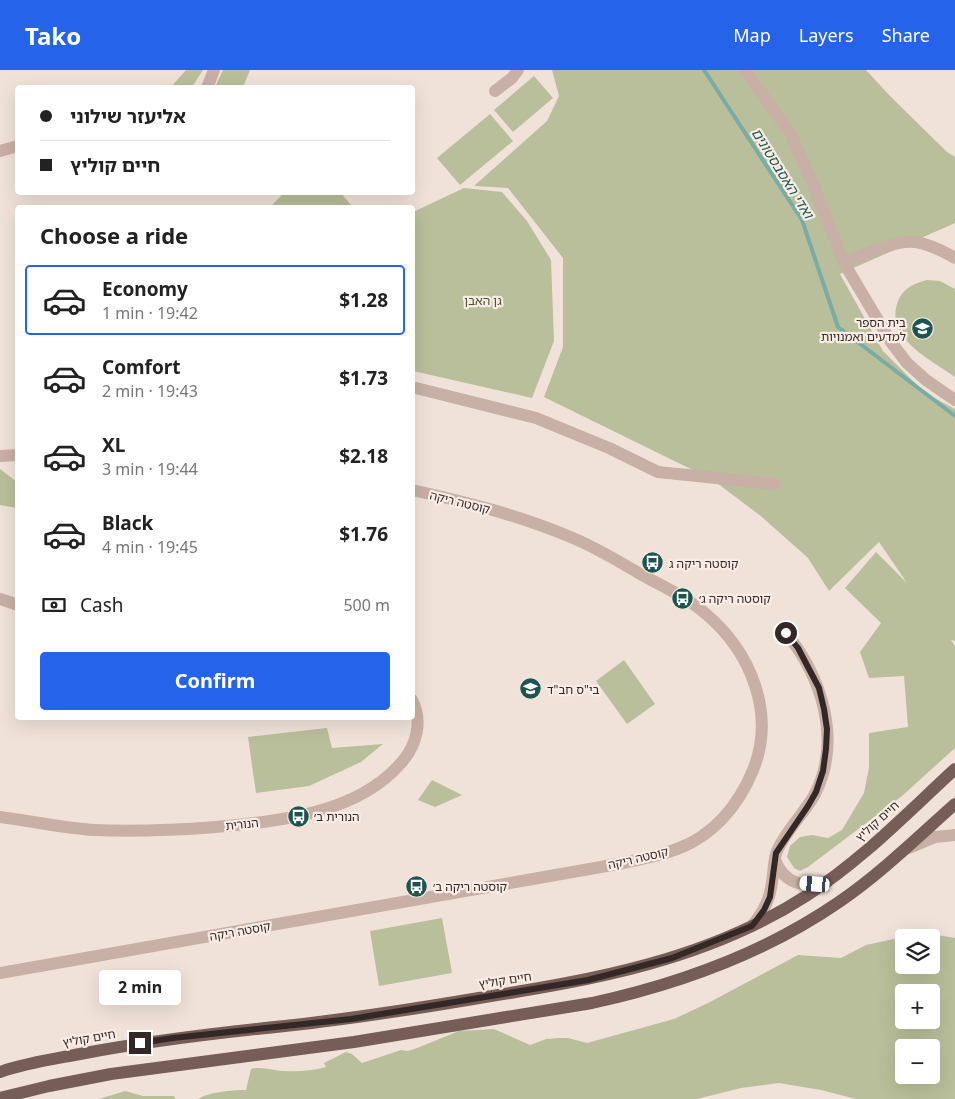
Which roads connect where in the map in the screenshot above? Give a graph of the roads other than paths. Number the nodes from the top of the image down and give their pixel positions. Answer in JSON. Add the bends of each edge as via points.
{"nodes":[{"id":1,"x":214,"y":70,"type":"edge"},
{"id":2,"x":518,"y":70,"type":"edge"},
{"id":3,"x":745,"y":70,"type":"edge"},
{"id":4,"x":208,"y":85,"type":"edge"},
{"id":5,"x":495,"y":91,"type":"dead end"},
{"id":6,"x":15,"y":147,"type":"edge"},
{"id":7,"x":0,"y":151,"type":"edge"},
{"id":8,"x":955,"y":258,"type":"edge"},
{"id":9,"x":844,"y":263,"type":"junction"},
{"id":10,"x":415,"y":388,"type":"edge"},
{"id":11,"x":955,"y":400,"type":"edge"},
{"id":12,"x":0,"y":456,"type":"edge"},
{"id":13,"x":15,"y":456,"type":"edge"},
{"id":14,"x":775,"y":484,"type":"dead end"},
{"id":15,"x":415,"y":491,"type":"edge"},
{"id":16,"x":0,"y":599,"type":"edge"},
{"id":17,"x":15,"y":604,"type":"edge"},
{"id":18,"x":786,"y":633,"type":"dead end"},
{"id":19,"x":415,"y":706,"type":"edge"},
{"id":20,"x":955,"y":769,"type":"edge"},
{"id":21,"x":955,"y":804,"type":"edge"},
{"id":22,"x":0,"y":817,"type":"edge"},
{"id":23,"x":955,"y":835,"type":"edge"},
{"id":24,"x":902,"y":851,"type":"junction"},
{"id":25,"x":775,"y":860,"type":"junction"},
{"id":26,"x":827,"y":882,"type":"junction"},
{"id":27,"x":752,"y":926,"type":"junction"},
{"id":28,"x":0,"y":973,"type":"edge"},
{"id":29,"x":0,"y":1072,"type":"edge"},
{"id":30,"x":0,"y":1098,"type":"edge"}],
"edges":[{"from":1,"to":4,"type":"street"},
{"from":2,"to":5,"type":"street"},
{"from":3,"to":9,"type":"street","via":[[790,133]]},
{"from":6,"to":7,"type":"street"},
{"from":8,"to":9,"type":"street","via":[[914,242],[895,245]]},
{"from":9,"to":11,"type":"street","via":[[890,342],[907,363]]},
{"from":10,"to":14,"type":"street","via":[[536,418],[658,472]]},
{"from":12,"to":13,"type":"street"},
{"from":15,"to":28,"type":"street","name":"קוסטה ריקה","via":[[481,506],[569,536],[670,590],[718,625],[744,658],[761,710],[762,737],[757,761],[736,804],[705,834],[660,855]]},
{"from":16,"to":17,"type":"street"},
{"from":18,"to":25,"type":"street","via":[[798,648],[819,688],[827,729],[823,771],[816,792],[780,845]]},
{"from":19,"to":22,"type":"street","name":"הנורית","via":[[418,725],[415,739],[410,751],[390,775],[360,795],[305,815],[246,824],[132,830],[93,830]]},
{"from":20,"to":26,"type":"main road","name":"חיים קוליץ"},
{"from":21,"to":24,"type":"main road"},
{"from":23,"to":24,"type":"street","via":[[935,837]]},
{"from":24,"to":30,"type":"main road","via":[[841,901],[792,932],[680,980],[621,997],[354,1042],[111,1074]]},
{"from":25,"to":26,"type":"street","via":[[779,871],[793,882]]},
{"from":25,"to":27,"type":"street","via":[[770,897]]},
{"from":26,"to":27,"type":"main road","name":"חיים קוליץ"},
{"from":27,"to":29,"type":"main road","name":"חיים קוליץ","via":[[672,958],[588,980],[351,1019],[173,1038],[46,1060]]}]}
